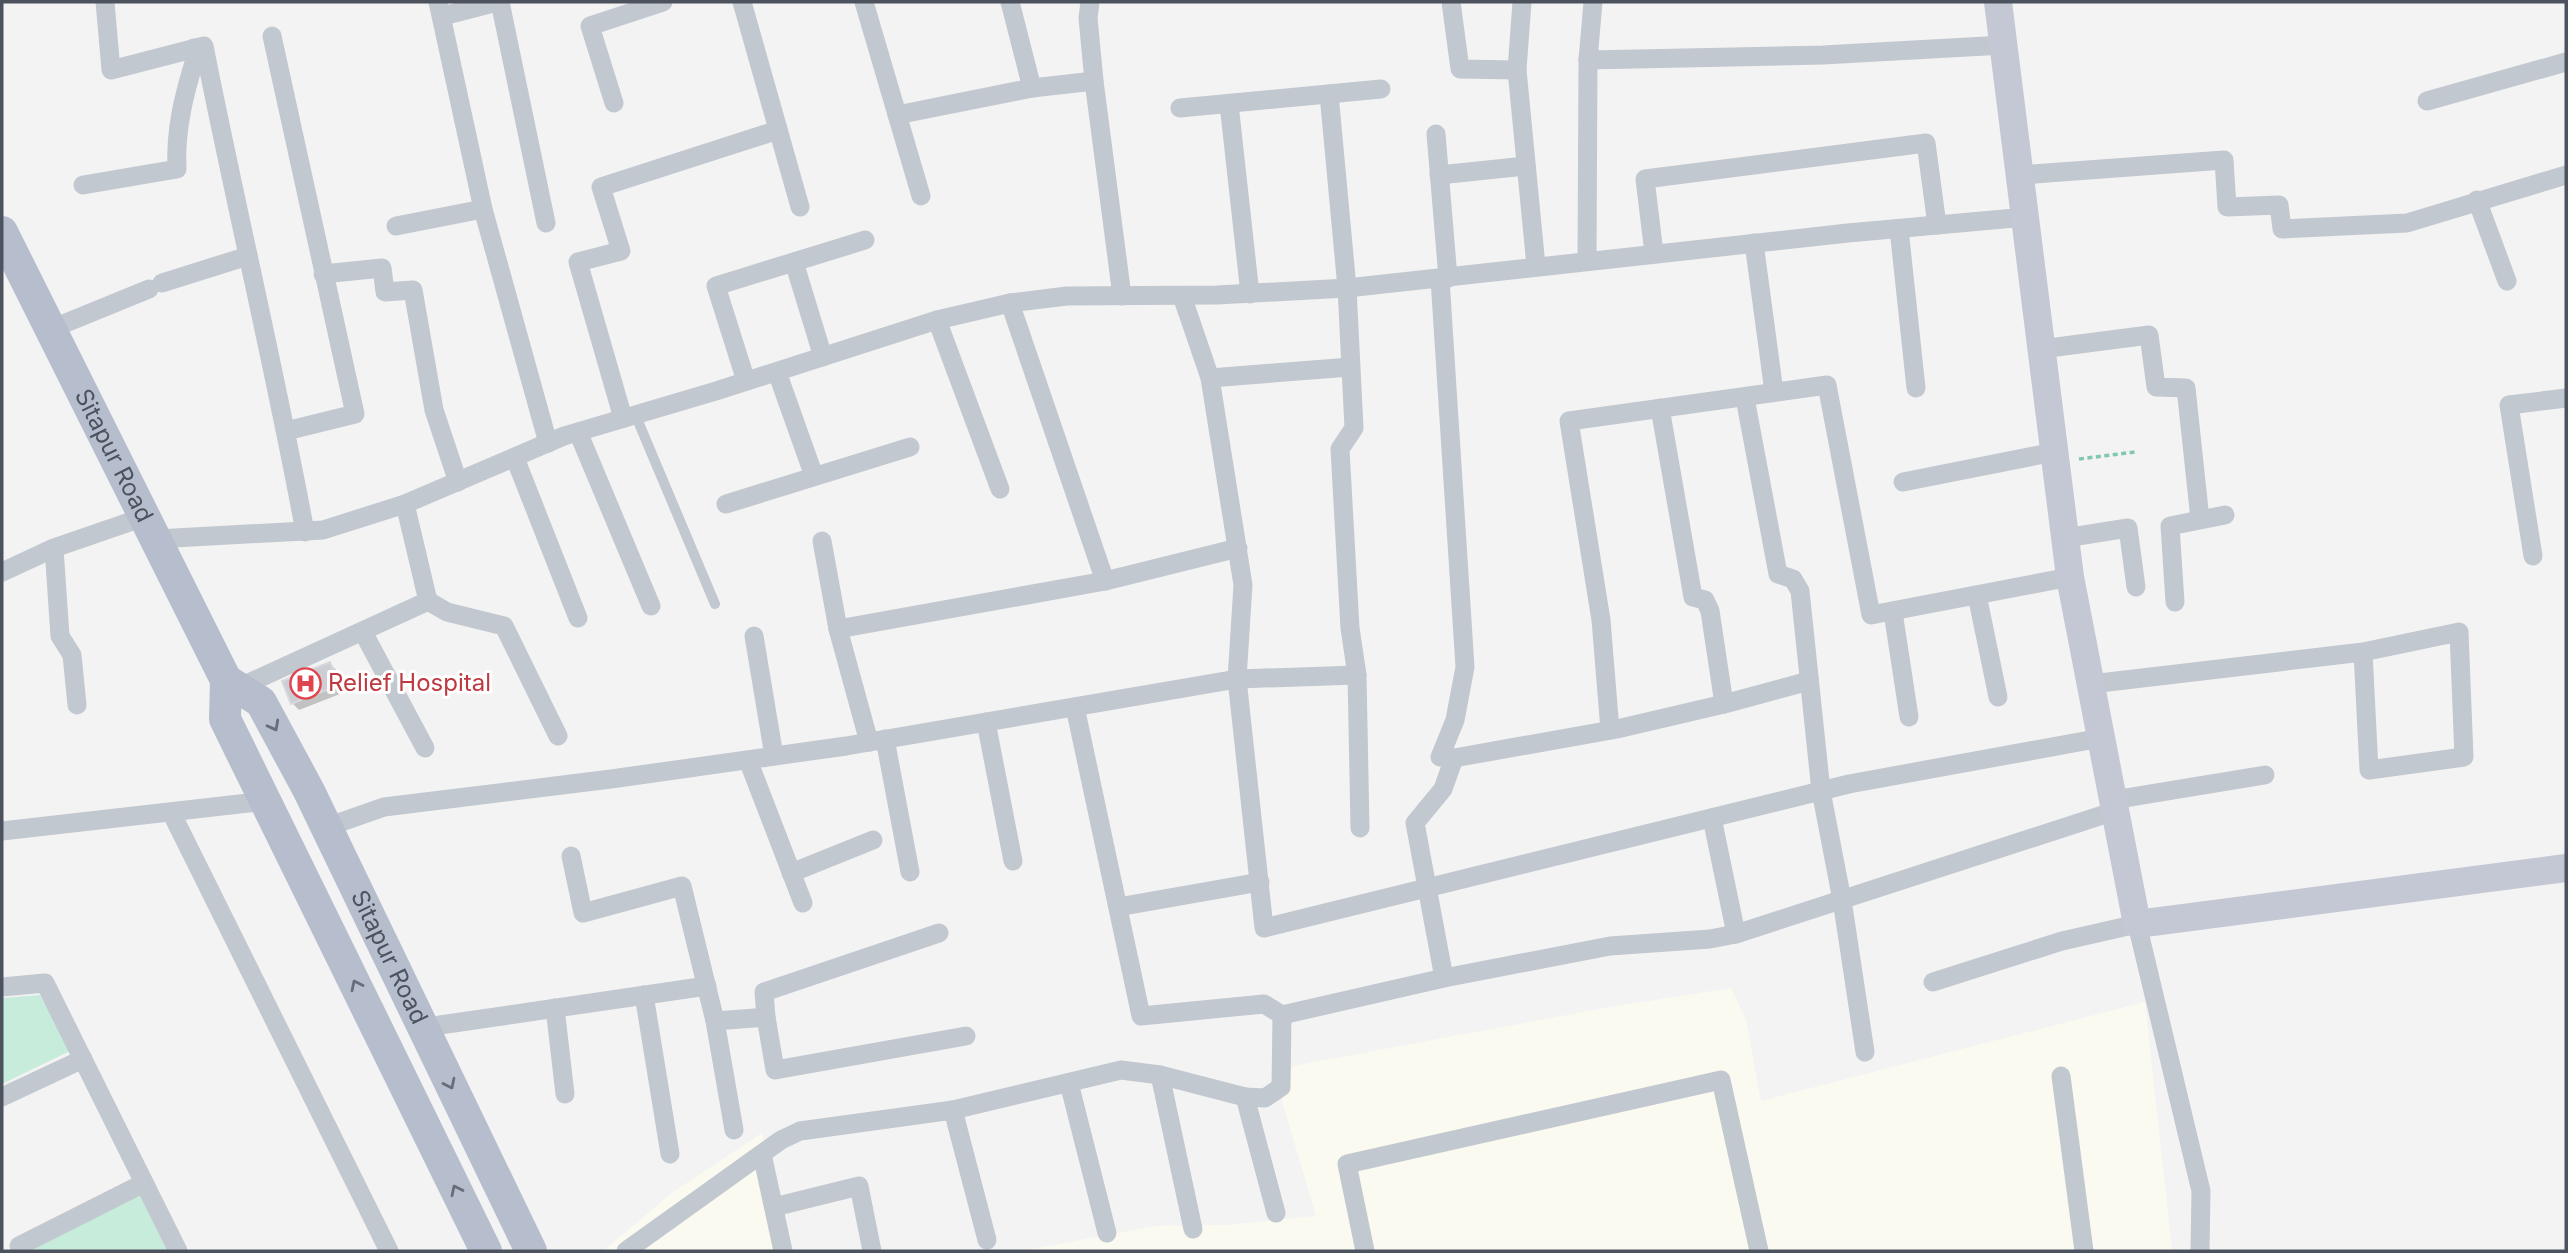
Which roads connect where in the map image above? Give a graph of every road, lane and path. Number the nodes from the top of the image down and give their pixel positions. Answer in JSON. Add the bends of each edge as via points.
{"nodes":[{"id":1,"x":105,"y":2,"type":"edge"},
{"id":2,"x":498,"y":2,"type":"edge"},
{"id":3,"x":663,"y":2,"type":"edge"},
{"id":4,"x":742,"y":2,"type":"edge"},
{"id":5,"x":864,"y":2,"type":"edge"},
{"id":6,"x":1010,"y":2,"type":"edge"},
{"id":7,"x":1090,"y":2,"type":"edge"},
{"id":8,"x":1451,"y":2,"type":"edge"},
{"id":9,"x":1522,"y":2,"type":"edge"},
{"id":10,"x":1593,"y":2,"type":"edge"},
{"id":11,"x":1998,"y":2,"type":"edge"},
{"id":12,"x":441,"y":9,"type":"edge"},
{"id":13,"x":272,"y":36,"type":"dead end"},
{"id":14,"x":2004,"y":45,"type":"junction"},
{"id":15,"x":194,"y":48,"type":"junction"},
{"id":16,"x":1587,"y":60,"type":"junction"},
{"id":17,"x":2566,"y":62,"type":"edge"},
{"id":18,"x":1517,"y":70,"type":"junction"},
{"id":19,"x":1094,"y":81,"type":"junction"},
{"id":20,"x":1032,"y":88,"type":"junction"},
{"id":21,"x":1381,"y":89,"type":"dead end"},
{"id":22,"x":1329,"y":94,"type":"junction"},
{"id":23,"x":2427,"y":101,"type":"dead end"},
{"id":24,"x":614,"y":103,"type":"dead end"},
{"id":25,"x":1228,"y":104,"type":"junction"},
{"id":26,"x":1180,"y":108,"type":"dead end"},
{"id":27,"x":897,"y":116,"type":"junction"},
{"id":28,"x":778,"y":130,"type":"junction"},
{"id":29,"x":1436,"y":134,"type":"dead end"},
{"id":30,"x":1526,"y":166,"type":"junction"},
{"id":31,"x":1439,"y":175,"type":"junction"},
{"id":32,"x":2020,"y":175,"type":"junction"},
{"id":33,"x":2566,"y":175,"type":"edge"},
{"id":34,"x":83,"y":185,"type":"dead end"},
{"id":35,"x":921,"y":196,"type":"dead end"},
{"id":36,"x":2477,"y":200,"type":"junction"},
{"id":37,"x":800,"y":207,"type":"dead end"},
{"id":38,"x":483,"y":209,"type":"junction"},
{"id":39,"x":2026,"y":216,"type":"junction"},
{"id":40,"x":547,"y":223,"type":"dead end"},
{"id":41,"x":1937,"y":225,"type":"junction"},
{"id":42,"x":396,"y":226,"type":"dead end"},
{"id":43,"x":1899,"y":229,"type":"junction"},
{"id":44,"x":2,"y":232,"type":"edge"},
{"id":45,"x":865,"y":240,"type":"dead end"},
{"id":46,"x":1754,"y":243,"type":"junction"},
{"id":47,"x":1654,"y":254,"type":"junction"},
{"id":48,"x":248,"y":257,"type":"junction"},
{"id":49,"x":1587,"y":261,"type":"junction"},
{"id":50,"x":794,"y":262,"type":"junction"},
{"id":51,"x":1536,"y":266,"type":"junction"},
{"id":52,"x":323,"y":274,"type":"junction"},
{"id":53,"x":1444,"y":278,"type":"junction"},
{"id":54,"x":2507,"y":281,"type":"dead end"},
{"id":55,"x":1347,"y":288,"type":"junction"},
{"id":56,"x":1250,"y":294,"type":"junction"},
{"id":57,"x":1122,"y":296,"type":"junction"},
{"id":58,"x":1182,"y":296,"type":"junction"},
{"id":59,"x":1010,"y":303,"type":"junction"},
{"id":60,"x":937,"y":320,"type":"junction"},
{"id":61,"x":51,"y":329,"type":"junction"},
{"id":62,"x":2042,"y":349,"type":"junction"},
{"id":63,"x":823,"y":357,"type":"junction"},
{"id":64,"x":1350,"y":367,"type":"junction"},
{"id":65,"x":777,"y":372,"type":"junction"},
{"id":66,"x":1210,"y":378,"type":"junction"},
{"id":67,"x":746,"y":381,"type":"junction"},
{"id":68,"x":1916,"y":388,"type":"dead end"},
{"id":69,"x":1774,"y":392,"type":"junction"},
{"id":70,"x":1745,"y":398,"type":"junction"},
{"id":71,"x":2566,"y":398,"type":"edge"},
{"id":72,"x":1660,"y":408,"type":"junction"},
{"id":73,"x":629,"y":416,"type":"junction"},
{"id":74,"x":286,"y":431,"type":"junction"},
{"id":75,"x":578,"y":432,"type":"junction"},
{"id":76,"x":548,"y":443,"type":"junction"},
{"id":77,"x":910,"y":447,"type":"dead end"},
{"id":78,"x":2135,"y":452,"type":"dead end"},
{"id":79,"x":2055,"y":457,"type":"junction"},
{"id":80,"x":515,"y":458,"type":"junction"},
{"id":81,"x":814,"y":476,"type":"junction"},
{"id":82,"x":458,"y":482,"type":"junction"},
{"id":83,"x":1903,"y":482,"type":"dead end"},
{"id":84,"x":1000,"y":489,"type":"dead end"},
{"id":85,"x":405,"y":504,"type":"junction"},
{"id":86,"x":726,"y":504,"type":"dead end"},
{"id":87,"x":2225,"y":515,"type":"dead end"},
{"id":88,"x":2200,"y":519,"type":"junction"},
{"id":89,"x":150,"y":528,"type":"junction"},
{"id":90,"x":305,"y":532,"type":"junction"},
{"id":91,"x":2065,"y":538,"type":"junction"},
{"id":92,"x":822,"y":541,"type":"dead end"},
{"id":93,"x":54,"y":548,"type":"junction"},
{"id":94,"x":1238,"y":548,"type":"junction"},
{"id":95,"x":2533,"y":556,"type":"dead end"},
{"id":96,"x":2,"y":572,"type":"edge"},
{"id":97,"x":2070,"y":577,"type":"junction"},
{"id":98,"x":1105,"y":581,"type":"junction"},
{"id":99,"x":2136,"y":587,"type":"dead end"},
{"id":100,"x":1977,"y":595,"type":"junction"},
{"id":101,"x":428,"y":601,"type":"junction"},
{"id":102,"x":2175,"y":602,"type":"dead end"},
{"id":103,"x":715,"y":604,"type":"dead end"},
{"id":104,"x":651,"y":606,"type":"dead end"},
{"id":105,"x":1893,"y":611,"type":"junction"},
{"id":106,"x":578,"y":618,"type":"dead end"},
{"id":107,"x":838,"y":629,"type":"junction"},
{"id":108,"x":363,"y":632,"type":"junction"},
{"id":109,"x":754,"y":636,"type":"dead end"},
{"id":110,"x":2363,"y":652,"type":"junction"},
{"id":111,"x":1357,"y":675,"type":"junction"},
{"id":112,"x":1237,"y":679,"type":"junction"},
{"id":113,"x":1809,"y":681,"type":"junction"},
{"id":114,"x":233,"y":684,"type":"junction"},
{"id":115,"x":2091,"y":684,"type":"junction"},
{"id":116,"x":1998,"y":697,"type":"dead end"},
{"id":117,"x":1724,"y":704,"type":"junction"},
{"id":118,"x":77,"y":705,"type":"dead end"},
{"id":119,"x":1075,"y":707,"type":"junction"},
{"id":120,"x":1909,"y":718,"type":"dead end"},
{"id":121,"x":986,"y":722,"type":"junction"},
{"id":122,"x":1609,"y":730,"type":"junction"},
{"id":123,"x":558,"y":736,"type":"dead end"},
{"id":124,"x":2101,"y":738,"type":"junction"},
{"id":125,"x":877,"y":740,"type":"junction"},
{"id":126,"x":425,"y":748,"type":"dead end"},
{"id":127,"x":774,"y":756,"type":"junction"},
{"id":128,"x":1454,"y":758,"type":"junction"},
{"id":129,"x":748,"y":760,"type":"junction"},
{"id":130,"x":2266,"y":775,"type":"dead end"},
{"id":131,"x":1821,"y":791,"type":"junction"},
{"id":132,"x":266,"y":801,"type":"junction"},
{"id":133,"x":2114,"y":806,"type":"junction"},
{"id":134,"x":171,"y":812,"type":"junction"},
{"id":135,"x":1712,"y":818,"type":"junction"},
{"id":136,"x":327,"y":827,"type":"junction"},
{"id":137,"x":1360,"y":828,"type":"dead end"},
{"id":138,"x":2,"y":831,"type":"edge"},
{"id":139,"x":873,"y":840,"type":"dead end"},
{"id":140,"x":571,"y":856,"type":"dead end"},
{"id":141,"x":1013,"y":861,"type":"dead end"},
{"id":142,"x":2566,"y":868,"type":"edge"},
{"id":143,"x":910,"y":872,"type":"dead end"},
{"id":144,"x":791,"y":873,"type":"junction"},
{"id":145,"x":1260,"y":882,"type":"junction"},
{"id":146,"x":1427,"y":888,"type":"junction"},
{"id":147,"x":1842,"y":900,"type":"junction"},
{"id":148,"x":803,"y":903,"type":"dead end"},
{"id":149,"x":1118,"y":907,"type":"junction"},
{"id":150,"x":2137,"y":924,"type":"junction"},
{"id":151,"x":939,"y":933,"type":"dead end"},
{"id":152,"x":1737,"y":934,"type":"junction"},
{"id":153,"x":1444,"y":978,"type":"junction"},
{"id":154,"x":1933,"y":982,"type":"dead end"},
{"id":155,"x":707,"y":986,"type":"junction"},
{"id":156,"x":2,"y":987,"type":"edge"},
{"id":157,"x":644,"y":995,"type":"junction"},
{"id":158,"x":555,"y":1008,"type":"junction"},
{"id":159,"x":1282,"y":1015,"type":"junction"},
{"id":160,"x":766,"y":1017,"type":"junction"},
{"id":161,"x":715,"y":1021,"type":"junction"},
{"id":162,"x":427,"y":1034,"type":"junction"},
{"id":163,"x":966,"y":1036,"type":"dead end"},
{"id":164,"x":1864,"y":1052,"type":"dead end"},
{"id":165,"x":83,"y":1059,"type":"junction"},
{"id":166,"x":1160,"y":1075,"type":"junction"},
{"id":167,"x":2061,"y":1076,"type":"dead end"},
{"id":168,"x":1069,"y":1083,"type":"junction"},
{"id":169,"x":565,"y":1094,"type":"dead end"},
{"id":170,"x":2,"y":1097,"type":"edge"},
{"id":171,"x":1245,"y":1097,"type":"junction"},
{"id":172,"x":953,"y":1110,"type":"junction"},
{"id":173,"x":734,"y":1130,"type":"dead end"},
{"id":174,"x":670,"y":1154,"type":"dead end"},
{"id":175,"x":762,"y":1154,"type":"junction"},
{"id":176,"x":144,"y":1183,"type":"junction"},
{"id":177,"x":774,"y":1207,"type":"junction"},
{"id":178,"x":1276,"y":1213,"type":"dead end"},
{"id":179,"x":1193,"y":1229,"type":"dead end"},
{"id":180,"x":1107,"y":1233,"type":"dead end"},
{"id":181,"x":987,"y":1240,"type":"dead end"},
{"id":182,"x":22,"y":1251,"type":"edge"},
{"id":183,"x":178,"y":1251,"type":"edge"},
{"id":184,"x":388,"y":1251,"type":"edge"},
{"id":185,"x":486,"y":1251,"type":"edge"},
{"id":186,"x":531,"y":1251,"type":"edge"},
{"id":187,"x":626,"y":1251,"type":"edge"},
{"id":188,"x":783,"y":1251,"type":"edge"},
{"id":189,"x":872,"y":1251,"type":"edge"},
{"id":190,"x":1366,"y":1251,"type":"edge"},
{"id":191,"x":1759,"y":1251,"type":"edge"},
{"id":192,"x":2084,"y":1251,"type":"edge"},
{"id":193,"x":2200,"y":1251,"type":"edge"}],
"edges":[{"from":1,"to":15,"type":"street","via":[[111,70]]},
{"from":2,"to":12,"type":"street"},
{"from":2,"to":40,"type":"street"},
{"from":3,"to":24,"type":"street","via":[[590,26]]},
{"from":4,"to":28,"type":"street"},
{"from":5,"to":27,"type":"street"},
{"from":6,"to":20,"type":"street"},
{"from":7,"to":19,"type":"street","via":[[1087,18]]},
{"from":8,"to":18,"type":"street","via":[[1460,69]]},
{"from":9,"to":18,"type":"street"},
{"from":10,"to":16,"type":"street"},
{"from":11,"to":14,"type":"street"},
{"from":12,"to":38,"type":"street"},
{"from":13,"to":52,"type":"street"},
{"from":14,"to":16,"type":"street"},
{"from":14,"to":32,"type":"street"},
{"from":15,"to":34,"type":"street","via":[[196,56],[179,117],[177,169]]},
{"from":15,"to":48,"type":"street","via":[[204,46]]},
{"from":16,"to":49,"type":"street"},
{"from":17,"to":23,"type":"street"},
{"from":18,"to":30,"type":"street"},
{"from":19,"to":20,"type":"street"},
{"from":19,"to":57,"type":"street"},
{"from":20,"to":27,"type":"street"},
{"from":21,"to":22,"type":"street"},
{"from":22,"to":25,"type":"street"},
{"from":22,"to":55,"type":"street"},
{"from":25,"to":26,"type":"street"},
{"from":25,"to":56,"type":"street"},
{"from":27,"to":35,"type":"street"},
{"from":28,"to":37,"type":"street"},
{"from":28,"to":73,"type":"street","via":[[601,187],[621,251],[578,262]]},
{"from":29,"to":31,"type":"street"},
{"from":30,"to":31,"type":"street"},
{"from":30,"to":51,"type":"street"},
{"from":31,"to":53,"type":"street"},
{"from":32,"to":36,"type":"street","via":[[2224,160],[2227,207],[2279,205],[2281,229],[2407,223]]},
{"from":32,"to":39,"type":"street"},
{"from":33,"to":36,"type":"street"},
{"from":36,"to":54,"type":"street"},
{"from":38,"to":42,"type":"street"},
{"from":38,"to":76,"type":"street"},
{"from":39,"to":41,"type":"street"},
{"from":39,"to":62,"type":"street"},
{"from":41,"to":43,"type":"street"},
{"from":41,"to":47,"type":"street","via":[[1926,143],[1645,179]]},
{"from":43,"to":46,"type":"street"},
{"from":43,"to":68,"type":"street"},
{"from":44,"to":61,"type":"main road","name":"Sitapur Road"},
{"from":45,"to":50,"type":"street"},
{"from":46,"to":47,"type":"street"},
{"from":46,"to":69,"type":"street"},
{"from":47,"to":49,"type":"street"},
{"from":48,"to":61,"type":"street","via":[[155,286]]},
{"from":48,"to":74,"type":"street"},
{"from":49,"to":51,"type":"street"},
{"from":50,"to":63,"type":"street"},
{"from":50,"to":67,"type":"street","via":[[716,286]]},
{"from":51,"to":53,"type":"street"},
{"from":52,"to":74,"type":"street","via":[[355,414]]},
{"from":52,"to":82,"type":"street","via":[[382,268],[385,292],[413,290],[434,410]]},
{"from":53,"to":55,"type":"street"},
{"from":53,"to":128,"type":"street","via":[[1465,667],[1455,720],[1440,757]]},
{"from":55,"to":56,"type":"street"},
{"from":55,"to":64,"type":"street"},
{"from":56,"to":58,"type":"street"},
{"from":57,"to":58,"type":"street"},
{"from":57,"to":59,"type":"street"},
{"from":58,"to":66,"type":"street"},
{"from":59,"to":60,"type":"street"},
{"from":59,"to":98,"type":"street"},
{"from":60,"to":63,"type":"street"},
{"from":60,"to":84,"type":"street"},
{"from":61,"to":89,"type":"main road","name":"Sitapur Road"},
{"from":62,"to":79,"type":"street"},
{"from":62,"to":88,"type":"street","via":[[2149,335],[2157,387],[2186,388]]},
{"from":63,"to":65,"type":"street"},
{"from":64,"to":66,"type":"street"},
{"from":64,"to":111,"type":"street","via":[[1354,428],[1340,449]]},
{"from":65,"to":67,"type":"street"},
{"from":65,"to":81,"type":"street"},
{"from":66,"to":94,"type":"street"},
{"from":67,"to":73,"type":"street"},
{"from":69,"to":70,"type":"street"},
{"from":69,"to":105,"type":"street","via":[[1827,385],[1871,615]]},
{"from":70,"to":72,"type":"street"},
{"from":70,"to":113,"type":"street","via":[[1778,574],[1793,579],[1800,591]]},
{"from":71,"to":95,"type":"street","via":[[2509,405]]},
{"from":72,"to":117,"type":"street","via":[[1693,597],[1706,600],[1710,611]]},
{"from":72,"to":122,"type":"street","via":[[1569,421],[1601,620]]},
{"from":73,"to":75,"type":"street"},
{"from":73,"to":103,"type":"lane"},
{"from":74,"to":90,"type":"street"},
{"from":75,"to":76,"type":"street"},
{"from":75,"to":104,"type":"street"},
{"from":76,"to":80,"type":"street"},
{"from":77,"to":81,"type":"street"},
{"from":78,"to":79,"type":"path"},
{"from":79,"to":83,"type":"street"},
{"from":79,"to":91,"type":"street"},
{"from":80,"to":82,"type":"street"},
{"from":80,"to":106,"type":"street"},
{"from":81,"to":86,"type":"street"},
{"from":82,"to":85,"type":"street"},
{"from":85,"to":90,"type":"street"},
{"from":85,"to":101,"type":"street"},
{"from":87,"to":88,"type":"street"},
{"from":88,"to":102,"type":"street","via":[[2170,526]]},
{"from":89,"to":90,"type":"street"},
{"from":89,"to":93,"type":"street"},
{"from":89,"to":114,"type":"main road","name":"Sitapur Road"},
{"from":91,"to":97,"type":"street"},
{"from":91,"to":99,"type":"street","via":[[2127,528]]},
{"from":92,"to":107,"type":"street"},
{"from":93,"to":96,"type":"street"},
{"from":93,"to":118,"type":"street","via":[[60,636],[72,655]]},
{"from":94,"to":98,"type":"street"},
{"from":94,"to":112,"type":"street","via":[[1243,584]]},
{"from":97,"to":100,"type":"street"},
{"from":97,"to":115,"type":"street"},
{"from":98,"to":107,"type":"street"},
{"from":100,"to":105,"type":"street"},
{"from":100,"to":116,"type":"street"},
{"from":101,"to":108,"type":"street"},
{"from":101,"to":123,"type":"street","via":[[447,612],[503,626]]},
{"from":105,"to":120,"type":"street"},
{"from":107,"to":125,"type":"street"},
{"from":108,"to":114,"type":"street"},
{"from":108,"to":126,"type":"street"},
{"from":109,"to":127,"type":"street"},
{"from":110,"to":110,"type":"street","via":[[2459,632],[2464,757],[2369,770]]},
{"from":110,"to":115,"type":"street"},
{"from":111,"to":112,"type":"street"},
{"from":111,"to":137,"type":"street"},
{"from":112,"to":119,"type":"street"},
{"from":112,"to":145,"type":"street"},
{"from":113,"to":117,"type":"street"},
{"from":113,"to":131,"type":"street"},
{"from":114,"to":132,"type":"main road","name":"Sitapur Road","via":[[225,719]]},
{"from":114,"to":136,"type":"main road","name":"Sitapur Road","one_way":true,"via":[[261,702]]},
{"from":115,"to":124,"type":"street"},
{"from":117,"to":122,"type":"street"},
{"from":119,"to":121,"type":"street"},
{"from":119,"to":149,"type":"street"},
{"from":121,"to":125,"type":"street"},
{"from":121,"to":141,"type":"street"},
{"from":122,"to":128,"type":"street"},
{"from":124,"to":131,"type":"street"},
{"from":124,"to":133,"type":"street"},
{"from":125,"to":127,"type":"street"},
{"from":125,"to":143,"type":"street"},
{"from":127,"to":129,"type":"street"},
{"from":128,"to":146,"type":"street","via":[[1443,789],[1415,823]]},
{"from":129,"to":136,"type":"street","via":[[384,807]]},
{"from":129,"to":144,"type":"street"},
{"from":130,"to":133,"type":"street"},
{"from":131,"to":135,"type":"street"},
{"from":131,"to":147,"type":"street"},
{"from":132,"to":134,"type":"street"},
{"from":185,"to":132,"type":"main road","name":"Sitapur Road","one_way":true},
{"from":133,"to":147,"type":"street"},
{"from":133,"to":150,"type":"street"},
{"from":134,"to":138,"type":"street"},
{"from":134,"to":184,"type":"street"},
{"from":135,"to":146,"type":"street"},
{"from":135,"to":152,"type":"street"},
{"from":136,"to":162,"type":"main road","name":"Sitapur Road"},
{"from":139,"to":144,"type":"street"},
{"from":140,"to":155,"type":"street","via":[[583,913],[682,886]]},
{"from":142,"to":150,"type":"street"},
{"from":144,"to":148,"type":"street"},
{"from":145,"to":146,"type":"street","via":[[1264,928]]},
{"from":145,"to":149,"type":"street"},
{"from":146,"to":153,"type":"street"},
{"from":147,"to":152,"type":"street"},
{"from":147,"to":164,"type":"street"},
{"from":149,"to":159,"type":"street","via":[[1141,1016],[1265,1004]]},
{"from":150,"to":154,"type":"street","via":[[2062,941]]},
{"from":150,"to":193,"type":"street","via":[[2201,1191]]},
{"from":151,"to":160,"type":"street","via":[[764,992]]},
{"from":152,"to":153,"type":"street","via":[[1610,946]]},
{"from":153,"to":159,"type":"street"},
{"from":155,"to":157,"type":"street"},
{"from":155,"to":161,"type":"street"},
{"from":156,"to":165,"type":"street","via":[[45,983]]},
{"from":157,"to":158,"type":"street"},
{"from":157,"to":174,"type":"street"},
{"from":158,"to":162,"type":"street","via":[[440,1025]]},
{"from":158,"to":169,"type":"street"},
{"from":159,"to":171,"type":"street","via":[[1281,1087],[1265,1098]]},
{"from":160,"to":161,"type":"street"},
{"from":160,"to":163,"type":"street","via":[[775,1070]]},
{"from":161,"to":173,"type":"street"},
{"from":162,"to":186,"type":"main road","name":"Sitapur Road","one_way":true},
{"from":165,"to":170,"type":"street"},
{"from":165,"to":176,"type":"street"},
{"from":166,"to":168,"type":"street","via":[[1121,1070]]},
{"from":166,"to":171,"type":"street"},
{"from":166,"to":179,"type":"street"},
{"from":167,"to":192,"type":"street"},
{"from":168,"to":172,"type":"street"},
{"from":168,"to":180,"type":"street"},
{"from":171,"to":178,"type":"street"},
{"from":172,"to":175,"type":"street","via":[[800,1132]]},
{"from":172,"to":181,"type":"street"},
{"from":175,"to":177,"type":"street"},
{"from":175,"to":187,"type":"street"},
{"from":176,"to":182,"type":"street","via":[[19,1246]]},
{"from":176,"to":183,"type":"street"},
{"from":177,"to":188,"type":"street"},
{"from":177,"to":189,"type":"street","via":[[859,1186]]},
{"from":190,"to":191,"type":"street","via":[[1347,1164],[1721,1080]]}]}
